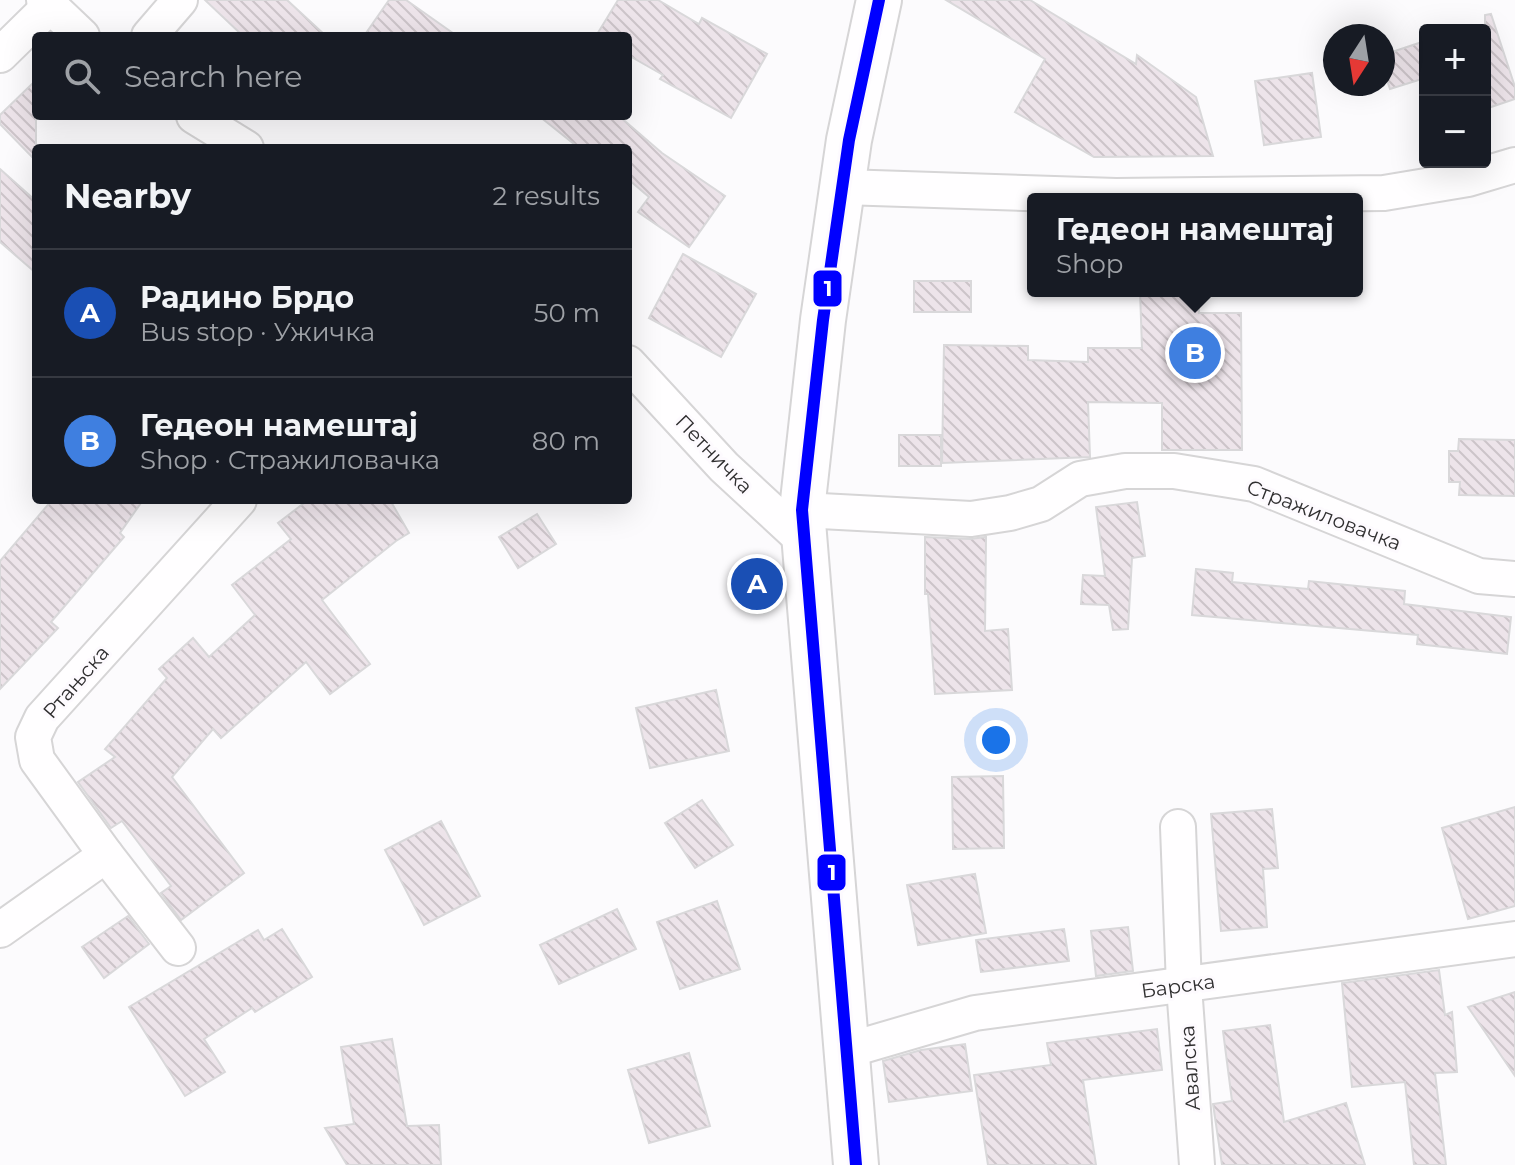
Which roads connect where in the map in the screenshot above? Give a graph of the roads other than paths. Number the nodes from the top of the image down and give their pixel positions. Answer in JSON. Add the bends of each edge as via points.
{"nodes":[{"id":1,"x":180,"y":0,"type":"edge"},
{"id":2,"x":879,"y":0,"type":"edge"},
{"id":3,"x":47,"y":3,"type":"edge"},
{"id":4,"x":78,"y":32,"type":"edge"},
{"id":5,"x":152,"y":32,"type":"edge"},
{"id":6,"x":0,"y":55,"type":"edge"},
{"id":7,"x":200,"y":120,"type":"edge"},
{"id":8,"x":240,"y":144,"type":"edge"},
{"id":9,"x":1515,"y":165,"type":"edge"},
{"id":10,"x":843,"y":187,"type":"junction"},
{"id":11,"x":1027,"y":193,"type":"edge"},
{"id":12,"x":1363,"y":193,"type":"edge"},
{"id":13,"x":632,"y":367,"type":"edge"},
{"id":14,"x":235,"y":504,"type":"edge"},
{"id":15,"x":802,"y":525,"type":"junction"},
{"id":16,"x":1515,"y":579,"type":"edge"},
{"id":17,"x":1178,"y":827,"type":"dead end"},
{"id":18,"x":106,"y":855,"type":"junction"},
{"id":19,"x":0,"y":930,"type":"edge"},
{"id":20,"x":1515,"y":939,"type":"edge"},
{"id":21,"x":178,"y":948,"type":"dead end"},
{"id":22,"x":1184,"y":986,"type":"junction"},
{"id":23,"x":845,"y":1051,"type":"junction"},
{"id":24,"x":856,"y":1165,"type":"edge"},
{"id":25,"x":1197,"y":1165,"type":"edge"}],
"edges":[{"from":1,"to":5,"type":"street"},
{"from":2,"to":10,"type":"main road"},
{"from":3,"to":4,"type":"street"},
{"from":3,"to":6,"type":"street"},
{"from":7,"to":8,"type":"street"},
{"from":9,"to":12,"type":"street","via":[[1468,179]]},
{"from":10,"to":11,"type":"street"},
{"from":10,"to":15,"type":"main road"},
{"from":13,"to":15,"type":"street","name":"Петничка","via":[[724,467]]},
{"from":14,"to":18,"type":"street","name":"Ртањска","via":[[42,718],[33,737],[37,760]]},
{"from":15,"to":16,"type":"street","name":"Стражиловачка","via":[[971,519],[1041,504],[1080,479],[1125,471],[1174,471],[1254,484],[1479,576]]},
{"from":15,"to":23,"type":"main road"},
{"from":17,"to":22,"type":"street","name":"Авалска"},
{"from":18,"to":19,"type":"street"},
{"from":18,"to":21,"type":"street"},
{"from":20,"to":22,"type":"street","name":"Барска"},
{"from":22,"to":23,"type":"street","name":"Барска","via":[[975,1013]]},
{"from":22,"to":25,"type":"street","name":"Авалска"},
{"from":23,"to":24,"type":"main road"}]}
